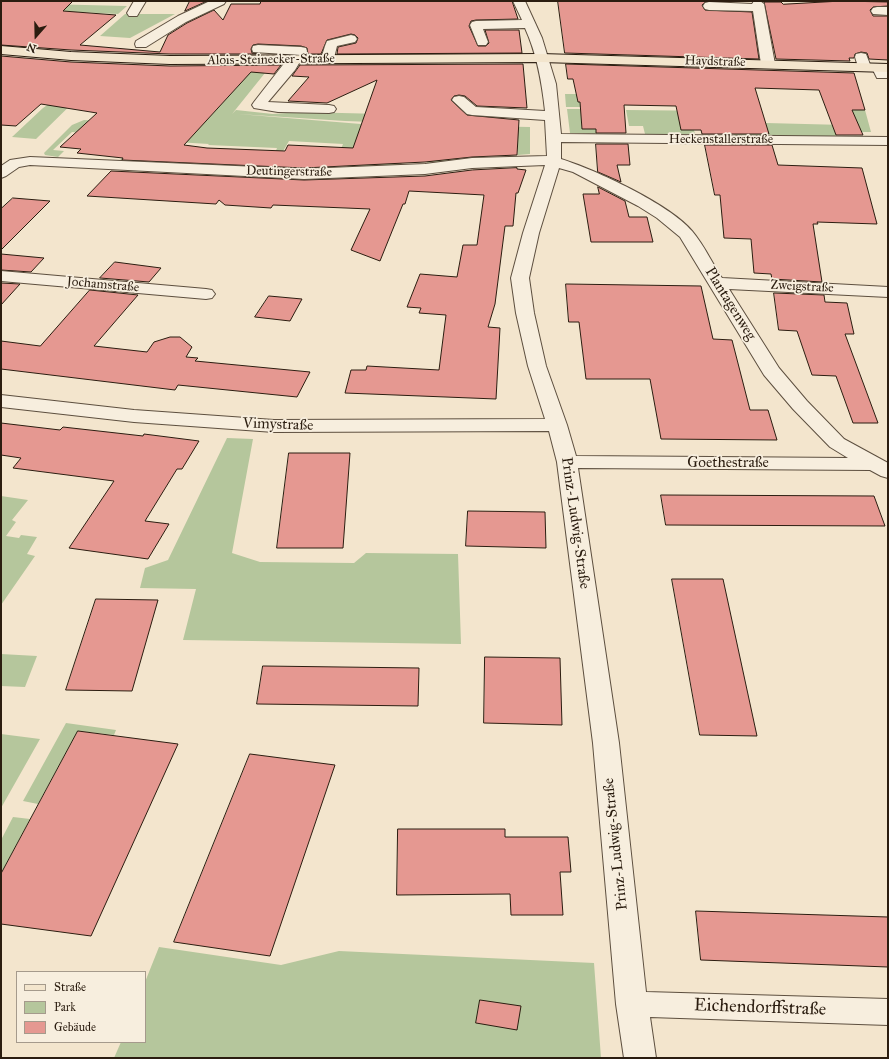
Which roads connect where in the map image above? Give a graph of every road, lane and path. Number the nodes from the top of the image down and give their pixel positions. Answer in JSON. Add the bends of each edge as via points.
{"nodes":[{"id":1,"x":140,"y":1,"type":"edge"},
{"id":2,"x":220,"y":1,"type":"edge"},
{"id":3,"x":519,"y":1,"type":"edge"},
{"id":4,"x":709,"y":6,"type":"dead end"},
{"id":5,"x":133,"y":13,"type":"dead end"},
{"id":6,"x":529,"y":24,"type":"junction"},
{"id":7,"x":351,"y":39,"type":"dead end"},
{"id":8,"x":141,"y":44,"type":"dead end"},
{"id":9,"x":258,"y":48,"type":"dead end"},
{"id":10,"x":1,"y":50,"type":"edge"},
{"id":11,"x":297,"y":55,"type":"junction"},
{"id":12,"x":478,"y":58,"type":"junction"},
{"id":13,"x":541,"y":58,"type":"junction"},
{"id":14,"x":328,"y":60,"type":"junction"},
{"id":15,"x":768,"y":64,"type":"junction"},
{"id":16,"x":883,"y":70,"type":"edge"},
{"id":17,"x":459,"y":100,"type":"dead end"},
{"id":18,"x":329,"y":109,"type":"dead end"},
{"id":19,"x":553,"y":116,"type":"junction"},
{"id":20,"x":554,"y":138,"type":"junction"},
{"id":21,"x":888,"y":141,"type":"edge"},
{"id":22,"x":1,"y":157,"type":"edge"},
{"id":23,"x":24,"y":161,"type":"junction"},
{"id":24,"x":554,"y":161,"type":"junction"},
{"id":25,"x":1,"y":173,"type":"edge"},
{"id":26,"x":1,"y":276,"type":"edge"},
{"id":27,"x":716,"y":283,"type":"junction"},
{"id":28,"x":888,"y":292,"type":"edge"},
{"id":29,"x":206,"y":294,"type":"dead end"},
{"id":30,"x":1,"y":401,"type":"edge"},
{"id":31,"x":557,"y":424,"type":"junction"},
{"id":32,"x":567,"y":462,"type":"junction"},
{"id":33,"x":883,"y":467,"type":"edge"},
{"id":34,"x":632,"y":1004,"type":"junction"},
{"id":35,"x":888,"y":1012,"type":"edge"},
{"id":36,"x":640,"y":1058,"type":"edge"}],
"edges":[{"from":1,"to":5,"type":"street"},
{"from":2,"to":8,"type":"street","via":[[182,19]]},
{"from":3,"to":6,"type":"street","name":"Prinz-Ludwig-Straße"},
{"from":4,"to":15,"type":"street","via":[[758,6]]},
{"from":6,"to":12,"type":"street","via":[[476,25],[483,44],[478,48]]},
{"from":6,"to":13,"type":"street","name":"Prinz-Ludwig-Straße"},
{"from":7,"to":14,"type":"street","via":[[332,44]]},
{"from":9,"to":11,"type":"street"},
{"from":10,"to":11,"type":"main road","name":"Alois-Steinecker-Straße","via":[[130,59]]},
{"from":11,"to":14,"type":"main road","name":"Alois-Steinecker-Straße"},
{"from":11,"to":18,"type":"street","via":[[259,105]]},
{"from":12,"to":13,"type":"main road","name":"Alois-Steinecker-Straße"},
{"from":12,"to":14,"type":"main road","name":"Alois-Steinecker-Straße"},
{"from":13,"to":15,"type":"main road","name":"Haydstraße"},
{"from":13,"to":19,"type":"street","name":"Prinz-Ludwig-Straße","via":[[549,84]]},
{"from":15,"to":16,"type":"main road","name":"Haydstraße","via":[[862,62]]},
{"from":17,"to":19,"type":"street","via":[[472,111]]},
{"from":19,"to":20,"type":"street","name":"Prinz-Ludwig-Straße"},
{"from":20,"to":21,"type":"street","name":"Heckenstallerstraße"},
{"from":20,"to":24,"type":"street","name":"Prinz-Ludwig-Straße"},
{"from":22,"to":23,"type":"street","name":"Deutingerstraße"},
{"from":23,"to":24,"type":"street","name":"Deutingerstraße","via":[[304,174],[425,169],[518,160]]},
{"from":23,"to":25,"type":"street","via":[[14,163]]},
{"from":24,"to":27,"type":"street","name":"Plantagenweg","via":[[586,172],[663,215],[686,234]]},
{"from":24,"to":31,"type":"street","name":"Prinz-Ludwig-Straße","via":[[539,205],[520,278],[525,313],[538,366]]},
{"from":26,"to":29,"type":"street","name":"Jochamstraße"},
{"from":27,"to":28,"type":"street","name":"Zweigstraße"},
{"from":27,"to":33,"type":"street","name":"Plantagenweg","via":[[771,371],[800,405],[837,443]]},
{"from":30,"to":31,"type":"street","name":"Vimystraße","via":[[134,416],[274,426]]},
{"from":31,"to":32,"type":"street","name":"Prinz-Ludwig-Straße"},
{"from":32,"to":33,"type":"street","name":"Goethestraße"},
{"from":32,"to":34,"type":"street","name":"Prinz-Ludwig-Straße","via":[[606,743]]},
{"from":34,"to":35,"type":"street","name":"Eichendorffstraße"},
{"from":34,"to":36,"type":"street","name":"Prinz-Ludwig-Straße"}]}
